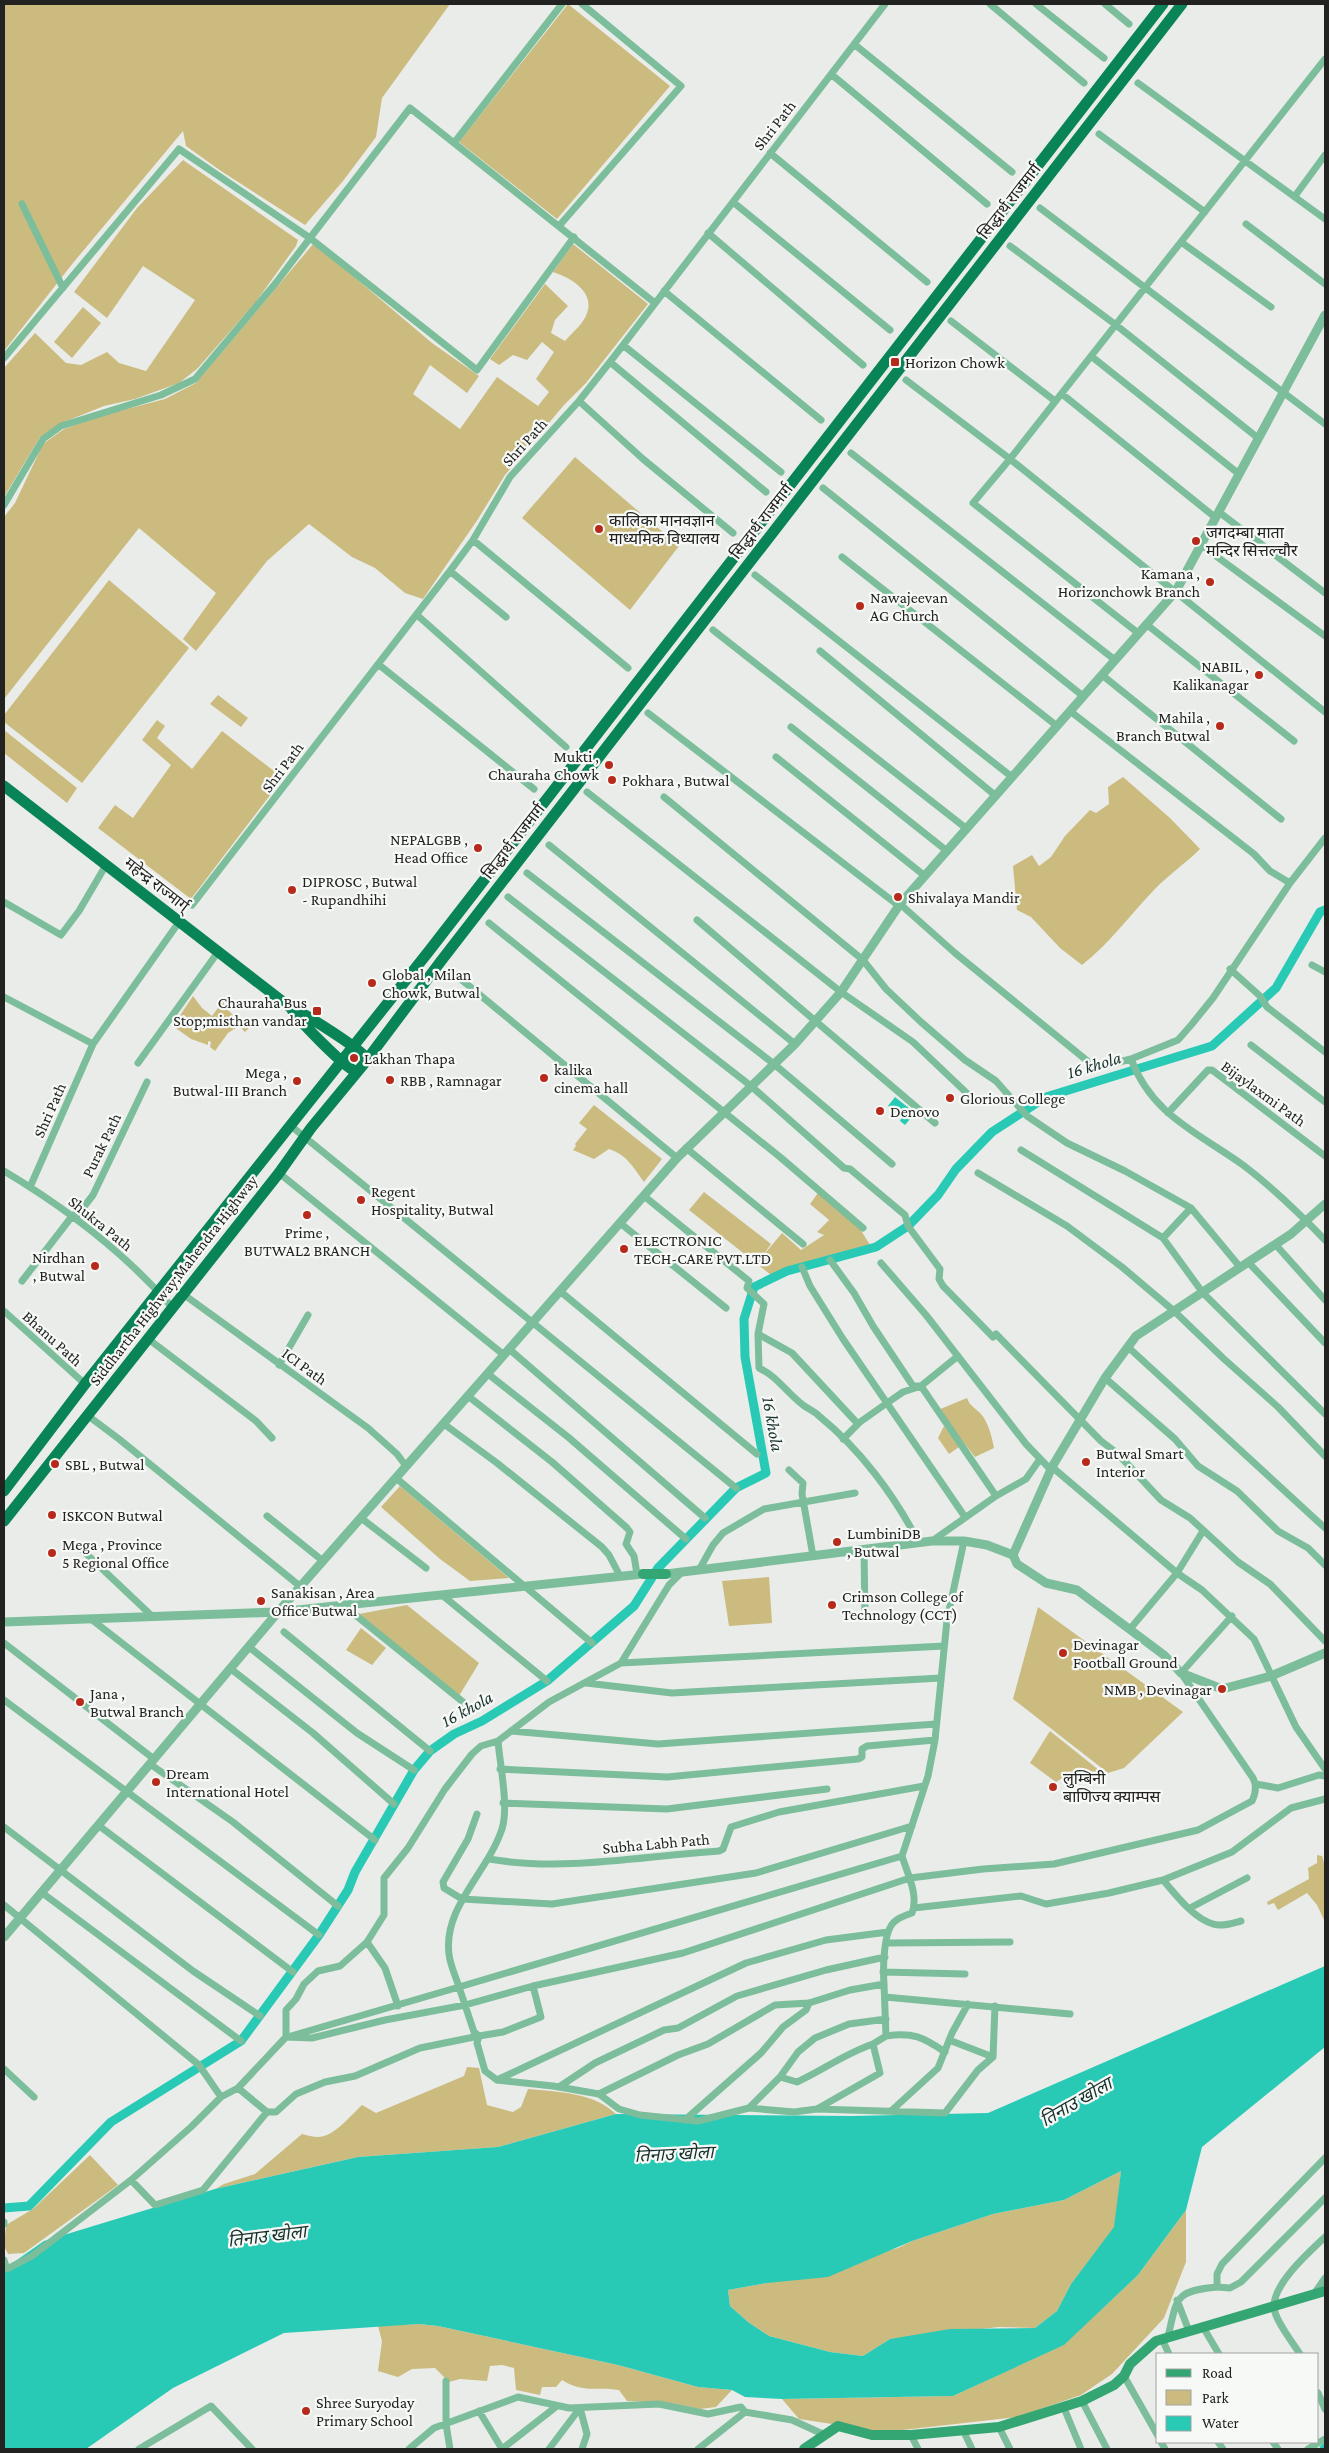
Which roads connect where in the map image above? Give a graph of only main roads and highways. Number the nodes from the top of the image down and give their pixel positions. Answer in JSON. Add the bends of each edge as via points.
{"nodes":[{"id":1,"x":1163,"y":4,"type":"edge"},
{"id":2,"x":1182,"y":4,"type":"edge"},
{"id":3,"x":4,"y":786,"type":"edge"},
{"id":4,"x":290,"y":1008,"type":"junction"},
{"id":5,"x":353,"y":1046,"type":"junction"},
{"id":6,"x":367,"y":1059,"type":"junction"},
{"id":7,"x":341,"y":1061,"type":"junction"},
{"id":8,"x":357,"y":1072,"type":"junction"},
{"id":9,"x":4,"y":1491,"type":"edge"},
{"id":10,"x":4,"y":1521,"type":"edge"},
{"id":11,"x":640,"y":1574,"type":"road end"},
{"id":12,"x":666,"y":1574,"type":"road end"},
{"id":13,"x":1325,"y":2291,"type":"edge"},
{"id":14,"x":804,"y":2449,"type":"edge"}],
"edges":[{"from":1,"to":5,"type":"highway","name":"सिद्धार्थ राजमार्ग"},
{"from":2,"to":6,"type":"highway","name":"सिद्धार्थ राजमार्ग"},
{"from":3,"to":4,"type":"highway","name":"महेन्द्र राज्मार्ग्"},
{"from":4,"to":5,"type":"highway","name":"महेन्द्र राज्मार्ग्"},
{"from":4,"to":7,"type":"highway","name":"महेन्द्र राज्मार्ग्"},
{"from":5,"to":6,"type":"highway","name":"महेन्द्र राज्मार्ग्"},
{"from":5,"to":7,"type":"highway","name":"सिद्धार्थ राजमार्ग"},
{"from":6,"to":8,"type":"highway","name":"Siddhartha Highway;Mahendra Highway"},
{"from":7,"to":8,"type":"highway","name":"महेन्द्र राज्मार्ग्","via":[[348,1069]]},
{"from":7,"to":9,"type":"highway","name":"Siddhartha Highway;Mahendra Highway"},
{"from":8,"to":10,"type":"highway","name":"Siddhartha Highway;Mahendra Highway"},
{"from":11,"to":12,"type":"main road"},
{"from":13,"to":14,"type":"main road","via":[[1156,2341],[1130,2364],[1114,2385],[1064,2408],[999,2427],[911,2435],[872,2435],[838,2426]]}]}
